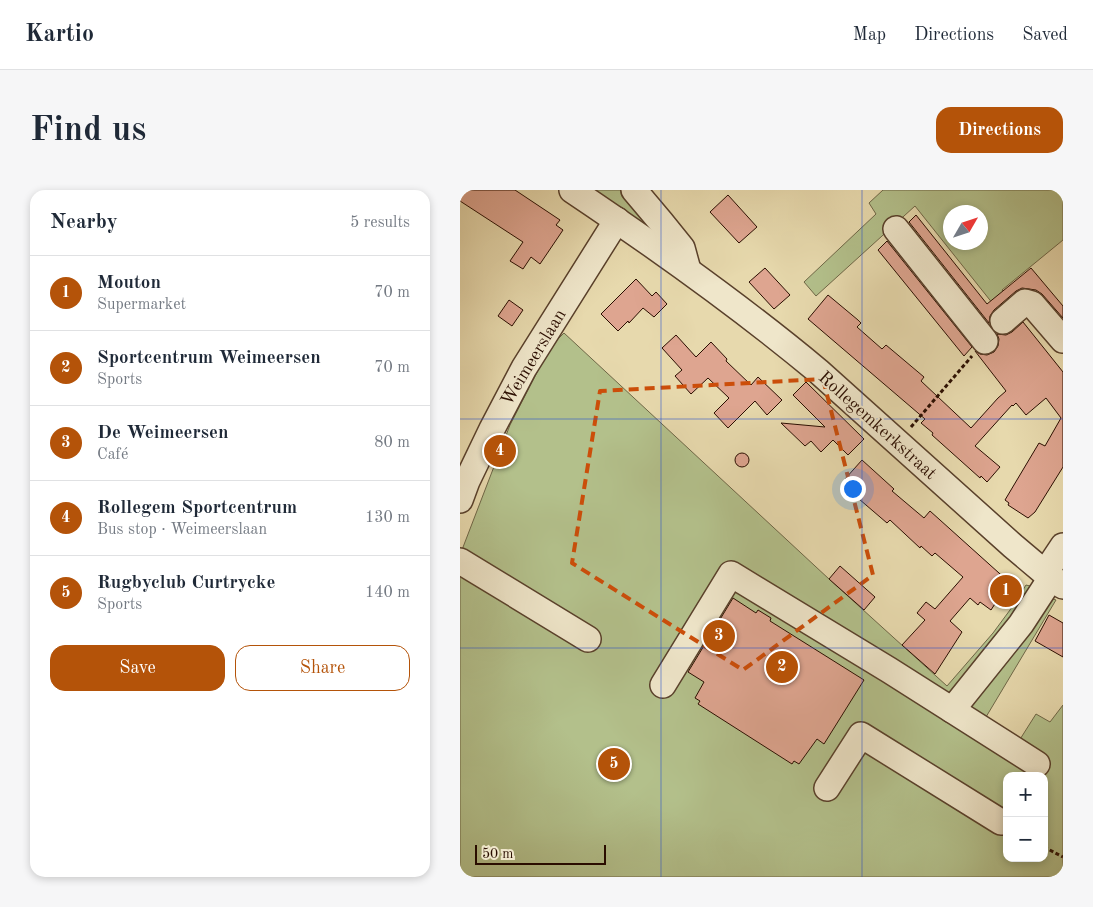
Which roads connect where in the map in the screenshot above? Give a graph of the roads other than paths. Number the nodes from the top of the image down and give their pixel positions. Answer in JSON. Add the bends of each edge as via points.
{"nodes":[{"id":1,"x":572,"y":190,"type":"edge"},
{"id":2,"x":634,"y":190,"type":"edge"},
{"id":3,"x":617,"y":220,"type":"junction"},
{"id":4,"x":896,"y":229,"type":"dead end"},
{"id":5,"x":688,"y":270,"type":"junction"},
{"id":6,"x":1003,"y":321,"type":"dead end"},
{"id":7,"x":1063,"y":340,"type":"edge"},
{"id":8,"x":985,"y":341,"type":"road end"},
{"id":9,"x":460,"y":500,"type":"edge"},
{"id":10,"x":1063,"y":546,"type":"edge"},
{"id":11,"x":460,"y":561,"type":"edge"},
{"id":12,"x":1053,"y":579,"type":"edge"},
{"id":13,"x":588,"y":640,"type":"dead end"},
{"id":14,"x":663,"y":685,"type":"dead end"},
{"id":15,"x":952,"y":710,"type":"junction"},
{"id":16,"x":1037,"y":764,"type":"dead end"},
{"id":17,"x":827,"y":788,"type":"dead end"},
{"id":18,"x":1001,"y":822,"type":"dead end"}],
"edges":[{"from":1,"to":3,"type":"street","name":"Rollegemkerkstraat"},
{"from":2,"to":5,"type":"street","via":[[682,248]]},
{"from":3,"to":5,"type":"street","name":"Rollegemkerkstraat"},
{"from":3,"to":9,"type":"street","name":"Weimeerslaan","via":[[524,368]]},
{"from":4,"to":8,"type":"street"},
{"from":5,"to":12,"type":"street","name":"Rollegemkerkstraat","via":[[793,351]]},
{"from":6,"to":7,"type":"street","via":[[1026,302],[1032,304]]},
{"from":10,"to":12,"type":"street"},
{"from":11,"to":13,"type":"street"},
{"from":12,"to":15,"type":"street"},
{"from":14,"to":15,"type":"street","via":[[731,574]]},
{"from":15,"to":16,"type":"street"},
{"from":17,"to":18,"type":"street","via":[[861,735]]}]}
